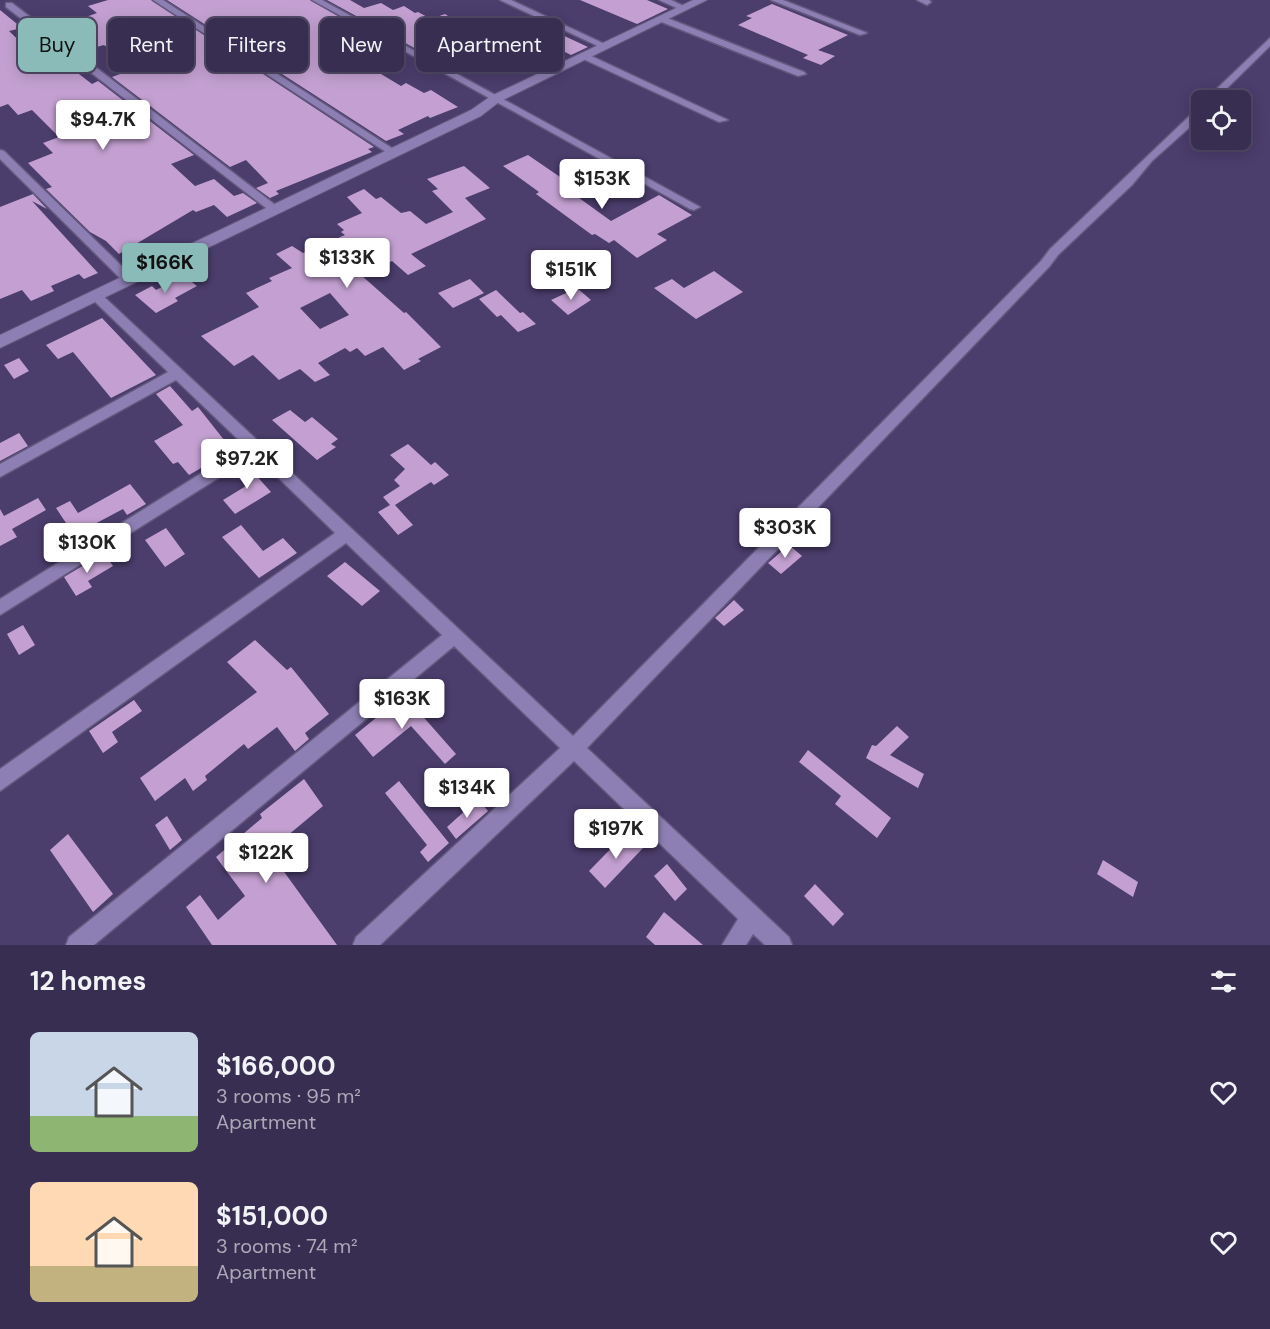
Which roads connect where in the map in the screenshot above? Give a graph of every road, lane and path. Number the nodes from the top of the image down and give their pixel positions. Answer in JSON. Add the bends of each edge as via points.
{"nodes":[{"id":1,"x":158,"y":0,"type":"edge"},
{"id":2,"x":316,"y":0,"type":"edge"},
{"id":3,"x":504,"y":0,"type":"edge"},
{"id":4,"x":663,"y":0,"type":"edge"},
{"id":5,"x":702,"y":0,"type":"edge"},
{"id":6,"x":775,"y":0,"type":"edge"},
{"id":7,"x":9,"y":5,"type":"edge"},
{"id":8,"x":684,"y":8,"type":"junction"},
{"id":9,"x":662,"y":19,"type":"junction"},
{"id":10,"x":863,"y":33,"type":"dead end"},
{"id":11,"x":1270,"y":41,"type":"edge"},
{"id":12,"x":605,"y":46,"type":"junction"},
{"id":13,"x":584,"y":56,"type":"junction"},
{"id":14,"x":801,"y":74,"type":"dead end"},
{"id":15,"x":1220,"y":90,"type":"edge"},
{"id":16,"x":495,"y":99,"type":"junction"},
{"id":17,"x":723,"y":120,"type":"dead end"},
{"id":18,"x":1191,"y":121,"type":"edge"},
{"id":19,"x":393,"y":152,"type":"junction"},
{"id":20,"x":0,"y":153,"type":"edge"},
{"id":21,"x":694,"y":207,"type":"dead end"},
{"id":22,"x":274,"y":209,"type":"junction"},
{"id":23,"x":129,"y":280,"type":"junction"},
{"id":24,"x":96,"y":296,"type":"junction"},
{"id":25,"x":0,"y":342,"type":"edge"},
{"id":26,"x":177,"y":373,"type":"junction"},
{"id":27,"x":256,"y":447,"type":"junction"},
{"id":28,"x":0,"y":471,"type":"edge"},
{"id":29,"x":347,"y":533,"type":"junction"},
{"id":30,"x":0,"y":608,"type":"edge"},
{"id":31,"x":454,"y":635,"type":"junction"},
{"id":32,"x":574,"y":748,"type":"junction"},
{"id":33,"x":0,"y":782,"type":"edge"},
{"id":34,"x":752,"y":917,"type":"junction"},
{"id":35,"x":77,"y":945,"type":"edge"},
{"id":36,"x":364,"y":945,"type":"edge"},
{"id":37,"x":733,"y":945,"type":"edge"},
{"id":38,"x":782,"y":945,"type":"edge"}],
"edges":[{"from":1,"to":19,"type":"street"},
{"from":2,"to":16,"type":"street"},
{"from":3,"to":12,"type":"street"},
{"from":4,"to":8,"type":"street"},
{"from":5,"to":8,"type":"street"},
{"from":6,"to":10,"type":"street"},
{"from":7,"to":22,"type":"street"},
{"from":8,"to":9,"type":"street"},
{"from":9,"to":12,"type":"street"},
{"from":9,"to":14,"type":"street"},
{"from":11,"to":15,"type":"street"},
{"from":12,"to":13,"type":"street"},
{"from":13,"to":16,"type":"street"},
{"from":13,"to":17,"type":"street"},
{"from":16,"to":19,"type":"street","via":[[476,113]]},
{"from":16,"to":21,"type":"street"},
{"from":18,"to":32,"type":"street","via":[[1054,252]]},
{"from":19,"to":22,"type":"street"},
{"from":20,"to":23,"type":"street"},
{"from":22,"to":23,"type":"street"},
{"from":23,"to":24,"type":"street"},
{"from":24,"to":25,"type":"street"},
{"from":24,"to":26,"type":"street"},
{"from":26,"to":27,"type":"street"},
{"from":26,"to":28,"type":"street"},
{"from":27,"to":29,"type":"street"},
{"from":27,"to":30,"type":"street"},
{"from":29,"to":31,"type":"street"},
{"from":29,"to":33,"type":"street"},
{"from":31,"to":32,"type":"street"},
{"from":31,"to":35,"type":"street"},
{"from":32,"to":34,"type":"street"},
{"from":32,"to":36,"type":"street"},
{"from":34,"to":37,"type":"street"},
{"from":34,"to":38,"type":"street"}]}
